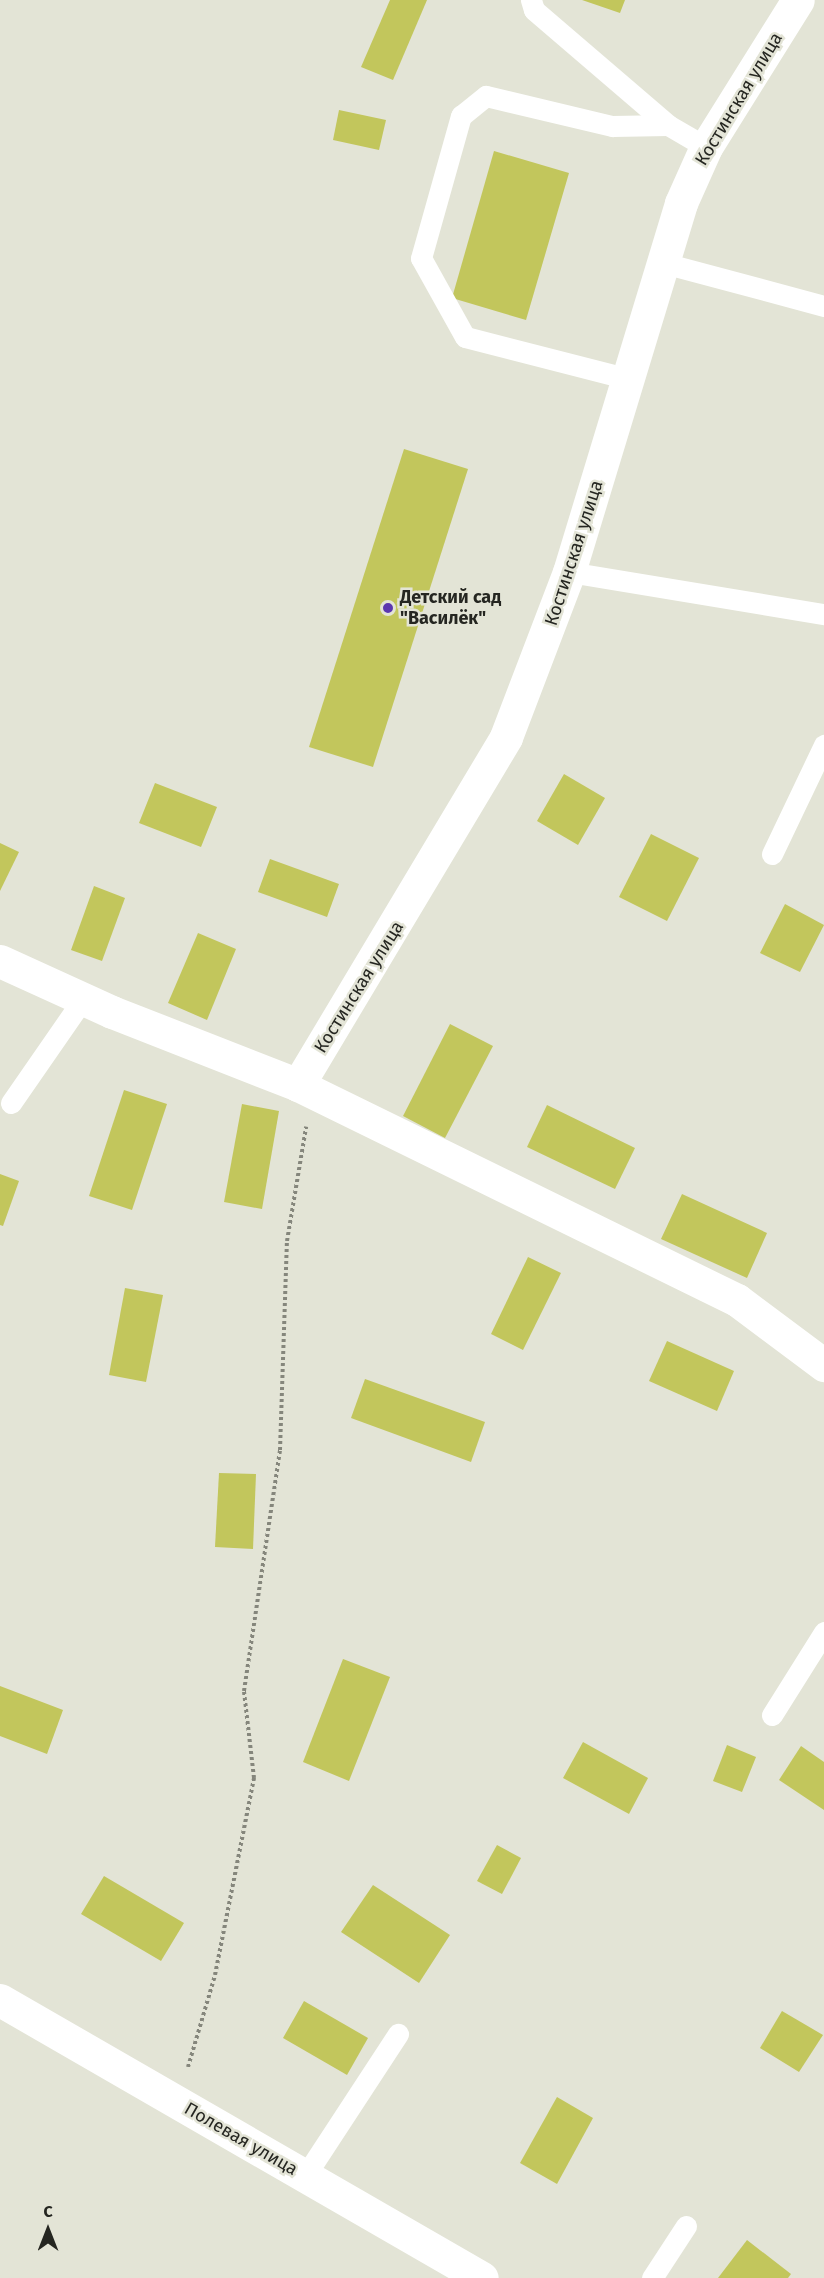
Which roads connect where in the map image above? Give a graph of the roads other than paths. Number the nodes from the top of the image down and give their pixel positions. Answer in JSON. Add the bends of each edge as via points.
{"nodes":[{"id":1,"x":531,"y":0,"type":"edge"},
{"id":2,"x":798,"y":0,"type":"edge"},
{"id":3,"x":668,"y":125,"type":"junction"},
{"id":4,"x":706,"y":147,"type":"junction"},
{"id":5,"x":660,"y":262,"type":"junction"},
{"id":6,"x":824,"y":306,"type":"edge"},
{"id":7,"x":629,"y":379,"type":"junction"},
{"id":8,"x":569,"y":572,"type":"junction"},
{"id":9,"x":824,"y":614,"type":"edge"},
{"id":10,"x":824,"y":745,"type":"edge"},
{"id":11,"x":772,"y":854,"type":"dead end"},
{"id":12,"x":0,"y":961,"type":"edge"},
{"id":13,"x":83,"y":999,"type":"junction"},
{"id":14,"x":305,"y":1089,"type":"junction"},
{"id":15,"x":11,"y":1103,"type":"dead end"},
{"id":16,"x":824,"y":1365,"type":"edge"},
{"id":17,"x":824,"y":1632,"type":"edge"},
{"id":18,"x":772,"y":1715,"type":"dead end"},
{"id":19,"x":0,"y":2000,"type":"edge"},
{"id":20,"x":398,"y":2034,"type":"dead end"},
{"id":21,"x":305,"y":2176,"type":"junction"},
{"id":22,"x":686,"y":2226,"type":"dead end"},
{"id":23,"x":482,"y":2278,"type":"edge"},
{"id":24,"x":652,"y":2278,"type":"edge"}],
"edges":[{"from":1,"to":3,"type":"lane","via":[[534,10]]},
{"from":2,"to":4,"type":"street","name":"Костинская улица"},
{"from":3,"to":4,"type":"lane"},
{"from":3,"to":7,"type":"lane","via":[[612,126],[486,96],[461,117],[421,258],[465,337]]},
{"from":4,"to":5,"type":"street","name":"Костинская улица"},
{"from":5,"to":6,"type":"lane"},
{"from":5,"to":7,"type":"street","name":"Костинская улица"},
{"from":7,"to":8,"type":"street","name":"Костинская улица"},
{"from":8,"to":9,"type":"lane"},
{"from":8,"to":14,"type":"street","name":"Костинская улица","via":[[506,737]]},
{"from":10,"to":11,"type":"lane"},
{"from":12,"to":13,"type":"street"},
{"from":13,"to":14,"type":"street"},
{"from":13,"to":15,"type":"lane"},
{"from":14,"to":16,"type":"street","via":[[737,1300]]},
{"from":17,"to":18,"type":"lane"},
{"from":19,"to":21,"type":"street","name":"Полевая улица"},
{"from":20,"to":21,"type":"lane"},
{"from":21,"to":23,"type":"street","name":"Полевая улица"},
{"from":22,"to":24,"type":"lane"}]}
